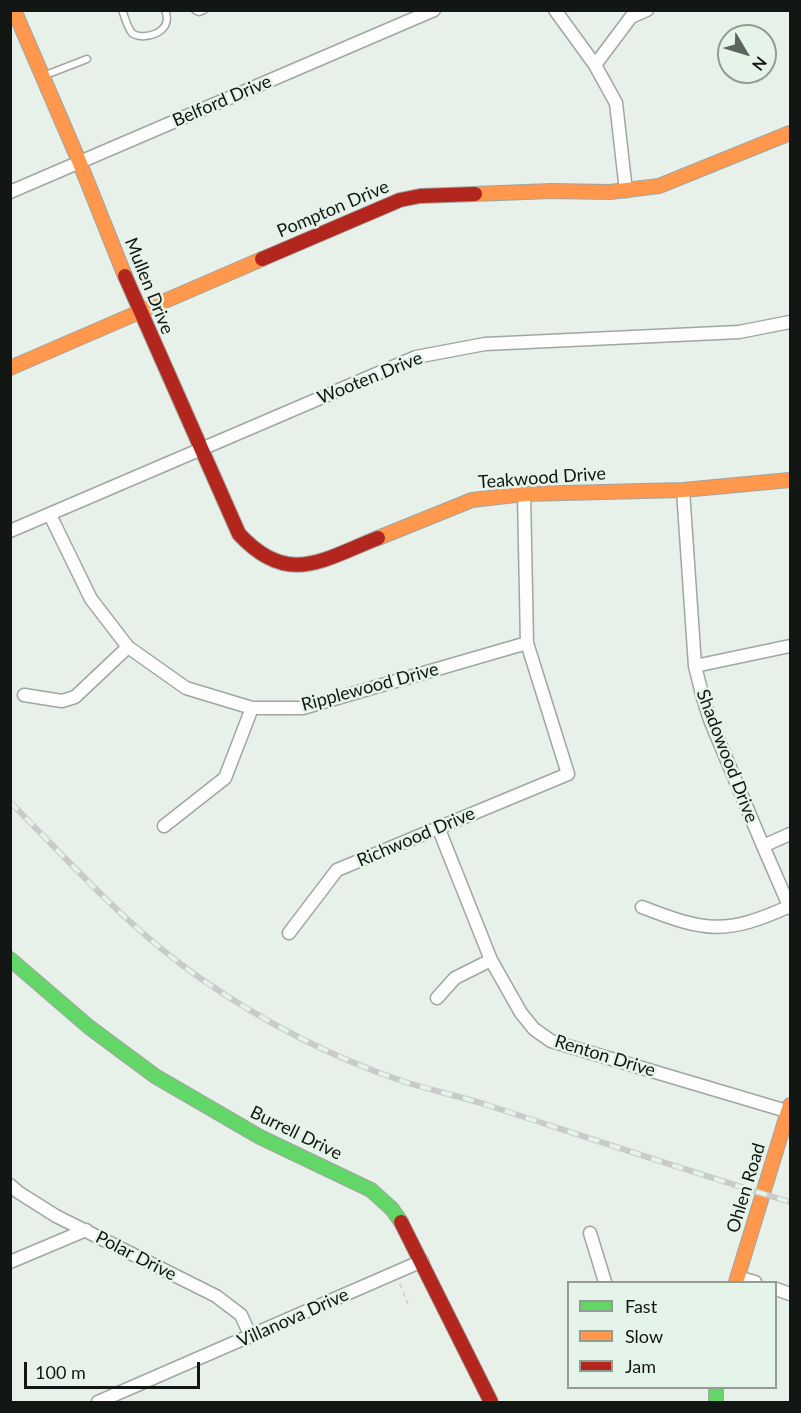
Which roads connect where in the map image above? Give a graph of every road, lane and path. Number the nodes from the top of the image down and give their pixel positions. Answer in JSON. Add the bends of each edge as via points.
{"nodes":[{"id":1,"x":14,"y":10,"type":"edge"},
{"id":2,"x":122,"y":10,"type":"edge"},
{"id":3,"x":165,"y":10,"type":"edge"},
{"id":4,"x":195,"y":10,"type":"edge"},
{"id":5,"x":204,"y":10,"type":"edge"},
{"id":6,"x":434,"y":10,"type":"edge"},
{"id":7,"x":555,"y":10,"type":"edge"},
{"id":8,"x":647,"y":10,"type":"edge"},
{"id":9,"x":17,"y":34,"type":"edge"},
{"id":10,"x":87,"y":59,"type":"dead end"},
{"id":11,"x":595,"y":65,"type":"junction"},
{"id":12,"x":42,"y":76,"type":"junction"},
{"id":13,"x":790,"y":133,"type":"edge"},
{"id":14,"x":79,"y":161,"type":"junction"},
{"id":15,"x":626,"y":191,"type":"junction"},
{"id":16,"x":10,"y":192,"type":"edge"},
{"id":17,"x":140,"y":313,"type":"junction"},
{"id":18,"x":790,"y":322,"type":"edge"},
{"id":19,"x":10,"y":368,"type":"edge"},
{"id":20,"x":200,"y":450,"type":"junction"},
{"id":21,"x":790,"y":480,"type":"edge"},
{"id":22,"x":683,"y":490,"type":"junction"},
{"id":23,"x":524,"y":494,"type":"junction"},
{"id":24,"x":50,"y":515,"type":"junction"},
{"id":25,"x":10,"y":531,"type":"edge"},
{"id":26,"x":272,"y":560,"type":"joint"},
{"id":27,"x":527,"y":643,"type":"junction"},
{"id":28,"x":128,"y":646,"type":"junction"},
{"id":29,"x":790,"y":646,"type":"edge"},
{"id":30,"x":695,"y":666,"type":"junction"},
{"id":31,"x":24,"y":694,"type":"dead end"},
{"id":32,"x":252,"y":708,"type":"junction"},
{"id":33,"x":164,"y":826,"type":"dead end"},
{"id":34,"x":438,"y":827,"type":"junction"},
{"id":35,"x":790,"y":834,"type":"edge"},
{"id":36,"x":763,"y":846,"type":"junction"},
{"id":37,"x":642,"y":907,"type":"dead end"},
{"id":38,"x":790,"y":907,"type":"edge"},
{"id":39,"x":289,"y":933,"type":"dead end"},
{"id":40,"x":10,"y":959,"type":"edge"},
{"id":41,"x":491,"y":960,"type":"junction"},
{"id":42,"x":437,"y":998,"type":"dead end"},
{"id":43,"x":790,"y":1109,"type":"edge"},
{"id":44,"x":10,"y":1185,"type":"edge"},
{"id":45,"x":86,"y":1230,"type":"junction"},
{"id":46,"x":590,"y":1233,"type":"dead end"},
{"id":47,"x":422,"y":1261,"type":"junction"},
{"id":48,"x":10,"y":1262,"type":"edge"},
{"id":49,"x":396,"y":1273,"type":"junction"},
{"id":50,"x":736,"y":1280,"type":"edge"},
{"id":51,"x":605,"y":1281,"type":"edge"},
{"id":52,"x":408,"y":1304,"type":"dead end"},
{"id":53,"x":251,"y":1337,"type":"junction"},
{"id":54,"x":98,"y":1402,"type":"edge"},
{"id":55,"x":491,"y":1402,"type":"edge"}],
"edges":[{"from":1,"to":9,"type":"street","name":"Mullen Drive"},
{"from":2,"to":3,"type":"lane","via":[[131,32],[148,36],[164,29]]},
{"from":4,"to":5,"type":"lane"},
{"from":6,"to":14,"type":"street","name":"Belford Drive"},
{"from":7,"to":11,"type":"street"},
{"from":8,"to":11,"type":"street","via":[[631,17]]},
{"from":9,"to":12,"type":"street","name":"Mullen Drive"},
{"from":10,"to":12,"type":"lane"},
{"from":11,"to":15,"type":"street","via":[[616,103]]},
{"from":12,"to":14,"type":"street","name":"Mullen Drive"},
{"from":13,"to":15,"type":"street","name":"Pompton Drive","via":[[659,186]]},
{"from":14,"to":16,"type":"street","name":"Belford Drive"},
{"from":14,"to":17,"type":"street","name":"Mullen Drive"},
{"from":15,"to":17,"type":"street","name":"Pompton Drive","via":[[420,196],[400,200]]},
{"from":17,"to":19,"type":"street","name":"Pompton Drive"},
{"from":17,"to":20,"type":"street","name":"Mullen Drive"},
{"from":18,"to":20,"type":"street","name":"Wooten Drive","via":[[739,332],[484,344],[416,357]]},
{"from":20,"to":24,"type":"street","name":"Wooten Drive"},
{"from":20,"to":26,"type":"street","name":"Mullen Drive","via":[[239,534],[254,550]]},
{"from":21,"to":22,"type":"street","name":"Teakwood Drive"},
{"from":22,"to":23,"type":"street","name":"Teakwood Drive"},
{"from":22,"to":30,"type":"street","name":"Shadowood Drive"},
{"from":23,"to":26,"type":"street","name":"Teakwood Drive","via":[[472,500],[310,565],[293,566]]},
{"from":23,"to":27,"type":"street"},
{"from":24,"to":25,"type":"street","name":"Wooten Drive"},
{"from":24,"to":28,"type":"street","name":"Ripplewood Drive","via":[[91,599]]},
{"from":27,"to":32,"type":"street","name":"Ripplewood Drive","via":[[303,708]]},
{"from":27,"to":34,"type":"street","name":"Richwood Drive","via":[[568,774]]},
{"from":28,"to":31,"type":"street","via":[[75,698],[62,701]]},
{"from":28,"to":32,"type":"street","name":"Ripplewood Drive","via":[[186,688]]},
{"from":29,"to":30,"type":"street"},
{"from":30,"to":36,"type":"street","name":"Shadowood Drive","via":[[710,720]]},
{"from":32,"to":33,"type":"street","via":[[225,778]]},
{"from":34,"to":39,"type":"street","name":"Richwood Drive","via":[[337,870]]},
{"from":34,"to":41,"type":"street","name":"Renton Drive"},
{"from":35,"to":36,"type":"street"},
{"from":36,"to":38,"type":"street","name":"Shadowood Drive"},
{"from":37,"to":38,"type":"street","via":[[681,923],[712,928],[760,919]]},
{"from":40,"to":47,"type":"street","name":"Burrell Drive","via":[[89,1028],[154,1076],[260,1137],[371,1190],[392,1209]]},
{"from":41,"to":42,"type":"street","via":[[455,978]]},
{"from":41,"to":43,"type":"street","name":"Renton Drive","via":[[521,1013],[551,1041]]},
{"from":43,"to":50,"type":"street","name":"Ohlen Road"},
{"from":44,"to":45,"type":"street","name":"Polar Drive","via":[[56,1216]]},
{"from":45,"to":48,"type":"street"},
{"from":45,"to":53,"type":"street","name":"Polar Drive","via":[[216,1296],[241,1315]]},
{"from":46,"to":51,"type":"street"},
{"from":47,"to":49,"type":"street","name":"Villanova Drive"},
{"from":47,"to":55,"type":"street","name":"Burrell Drive"},
{"from":49,"to":52,"type":"path"},
{"from":49,"to":53,"type":"street","name":"Villanova Drive"},
{"from":53,"to":54,"type":"street","name":"Villanova Drive"}]}
